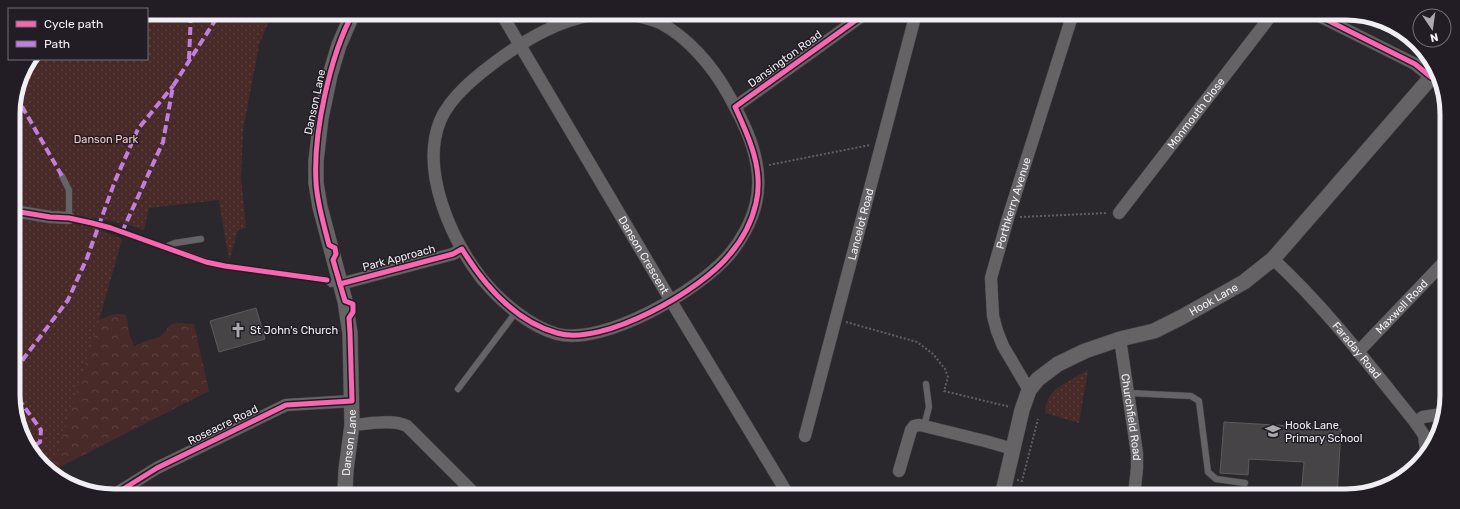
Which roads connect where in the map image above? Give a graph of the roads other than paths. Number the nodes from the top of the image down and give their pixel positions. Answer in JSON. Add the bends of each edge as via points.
{"nodes":[{"id":1,"x":350,"y":20,"type":"edge"},
{"id":2,"x":506,"y":20,"type":"edge"},
{"id":3,"x":571,"y":20,"type":"edge"},
{"id":4,"x":651,"y":20,"type":"edge"},
{"id":5,"x":856,"y":20,"type":"edge"},
{"id":6,"x":914,"y":20,"type":"edge"},
{"id":7,"x":1071,"y":20,"type":"edge"},
{"id":8,"x":1268,"y":20,"type":"edge"},
{"id":9,"x":1327,"y":20,"type":"edge"},
{"id":10,"x":520,"y":44,"type":"junction"},
{"id":11,"x":1431,"y":74,"type":"edge"},
{"id":12,"x":1432,"y":76,"type":"edge"},
{"id":13,"x":735,"y":107,"type":"junction"},
{"id":14,"x":62,"y":176,"type":"dead end"},
{"id":15,"x":20,"y":212,"type":"edge"},
{"id":16,"x":1119,"y":213,"type":"road end"},
{"id":17,"x":69,"y":218,"type":"junction"},
{"id":18,"x":202,"y":239,"type":"dead end"},
{"id":19,"x":165,"y":247,"type":"junction"},
{"id":20,"x":462,"y":249,"type":"junction"},
{"id":21,"x":1273,"y":259,"type":"junction"},
{"id":22,"x":1440,"y":266,"type":"edge"},
{"id":23,"x":333,"y":283,"type":"junction"},
{"id":24,"x":671,"y":301,"type":"junction"},
{"id":25,"x":516,"y":312,"type":"junction"},
{"id":26,"x":1120,"y":340,"type":"junction"},
{"id":27,"x":1358,"y":352,"type":"junction"},
{"id":28,"x":926,"y":384,"type":"dead end"},
{"id":29,"x":458,"y":389,"type":"dead end"},
{"id":30,"x":1029,"y":390,"type":"junction"},
{"id":31,"x":1128,"y":393,"type":"junction"},
{"id":32,"x":352,"y":401,"type":"junction"},
{"id":33,"x":1438,"y":414,"type":"edge"},
{"id":34,"x":1415,"y":422,"type":"junction"},
{"id":35,"x":352,"y":425,"type":"junction"},
{"id":36,"x":924,"y":426,"type":"junction"},
{"id":37,"x":805,"y":436,"type":"dead end"},
{"id":38,"x":1425,"y":445,"type":"edge"},
{"id":39,"x":1013,"y":450,"type":"junction"},
{"id":40,"x":898,"y":471,"type":"dead end"},
{"id":41,"x":1246,"y":483,"type":"dead end"},
{"id":42,"x":123,"y":489,"type":"edge"},
{"id":43,"x":342,"y":489,"type":"edge"},
{"id":44,"x":470,"y":489,"type":"edge"},
{"id":45,"x":784,"y":489,"type":"edge"},
{"id":46,"x":1004,"y":489,"type":"edge"},
{"id":47,"x":1135,"y":489,"type":"edge"}],
"edges":[{"from":1,"to":23,"type":"street","name":"Danson Lane","via":[[330,75],[316,161],[316,183]]},
{"from":2,"to":10,"type":"street","name":"Danson Crescent"},
{"from":3,"to":10,"type":"street"},
{"from":4,"to":13,"type":"street","via":[[677,35],[711,66]]},
{"from":5,"to":13,"type":"street","name":"Dansington Road"},
{"from":6,"to":37,"type":"street","name":"Lancelot Road"},
{"from":7,"to":30,"type":"street","name":"Porthkerry Avenue","via":[[991,278],[993,316],[1002,346]]},
{"from":8,"to":16,"type":"street","name":"Monmouth Close"},
{"from":9,"to":11,"type":"street"},
{"from":10,"to":20,"type":"street","via":[[465,88],[440,120],[434,154],[437,185],[448,221]]},
{"from":10,"to":24,"type":"street","name":"Danson Crescent"},
{"from":12,"to":21,"type":"street","name":"Hook Lane"},
{"from":13,"to":24,"type":"street","via":[[753,149],[758,185],[756,203],[742,237],[730,254],[714,270]]},
{"from":14,"to":17,"type":"lane","via":[[69,190]]},
{"from":15,"to":17,"type":"street"},
{"from":17,"to":19,"type":"lane","via":[[111,228]]},
{"from":18,"to":19,"type":"lane"},
{"from":19,"to":23,"type":"lane","via":[[206,262]]},
{"from":20,"to":23,"type":"street","name":"Park Approach","via":[[453,254]]},
{"from":20,"to":25,"type":"street","via":[[488,287]]},
{"from":21,"to":26,"type":"street","name":"Hook Lane","via":[[1244,282],[1211,302],[1154,331]]},
{"from":21,"to":27,"type":"street","name":"Faraday Road","via":[[1300,284]]},
{"from":22,"to":27,"type":"street","name":"Maxwell Road"},
{"from":23,"to":32,"type":"street","name":"Danson Lane","via":[[349,318]]},
{"from":24,"to":25,"type":"street","via":[[626,323],[572,336],[558,334],[536,325]]},
{"from":24,"to":45,"type":"street","name":"Danson Crescent"},
{"from":25,"to":29,"type":"lane"},
{"from":26,"to":30,"type":"street","name":"Hook Lane","via":[[1085,350],[1058,364],[1038,378]]},
{"from":26,"to":31,"type":"street","name":"Churchfield Road"},
{"from":27,"to":34,"type":"street","name":"Faraday Road"},
{"from":28,"to":36,"type":"lane","via":[[929,407]]},
{"from":30,"to":39,"type":"street","name":"Hook Lane"},
{"from":31,"to":41,"type":"lane","via":[[1191,396],[1199,401],[1208,472],[1216,479]]},
{"from":31,"to":47,"type":"street","name":"Churchfield Road","via":[[1137,452]]},
{"from":32,"to":35,"type":"street","name":"Danson Lane"},
{"from":32,"to":42,"type":"street","name":"Roseacre Road","via":[[286,405],[157,468]]},
{"from":33,"to":34,"type":"street","via":[[1423,416]]},
{"from":34,"to":38,"type":"street","name":"Faraday Road","via":[[1424,436]]},
{"from":35,"to":43,"type":"street","name":"Danson Lane"},
{"from":35,"to":44,"type":"street","via":[[401,423],[407,426]]},
{"from":36,"to":39,"type":"street"},
{"from":36,"to":40,"type":"street","via":[[914,426],[911,430]]},
{"from":39,"to":46,"type":"street","name":"Hook Lane"}]}
